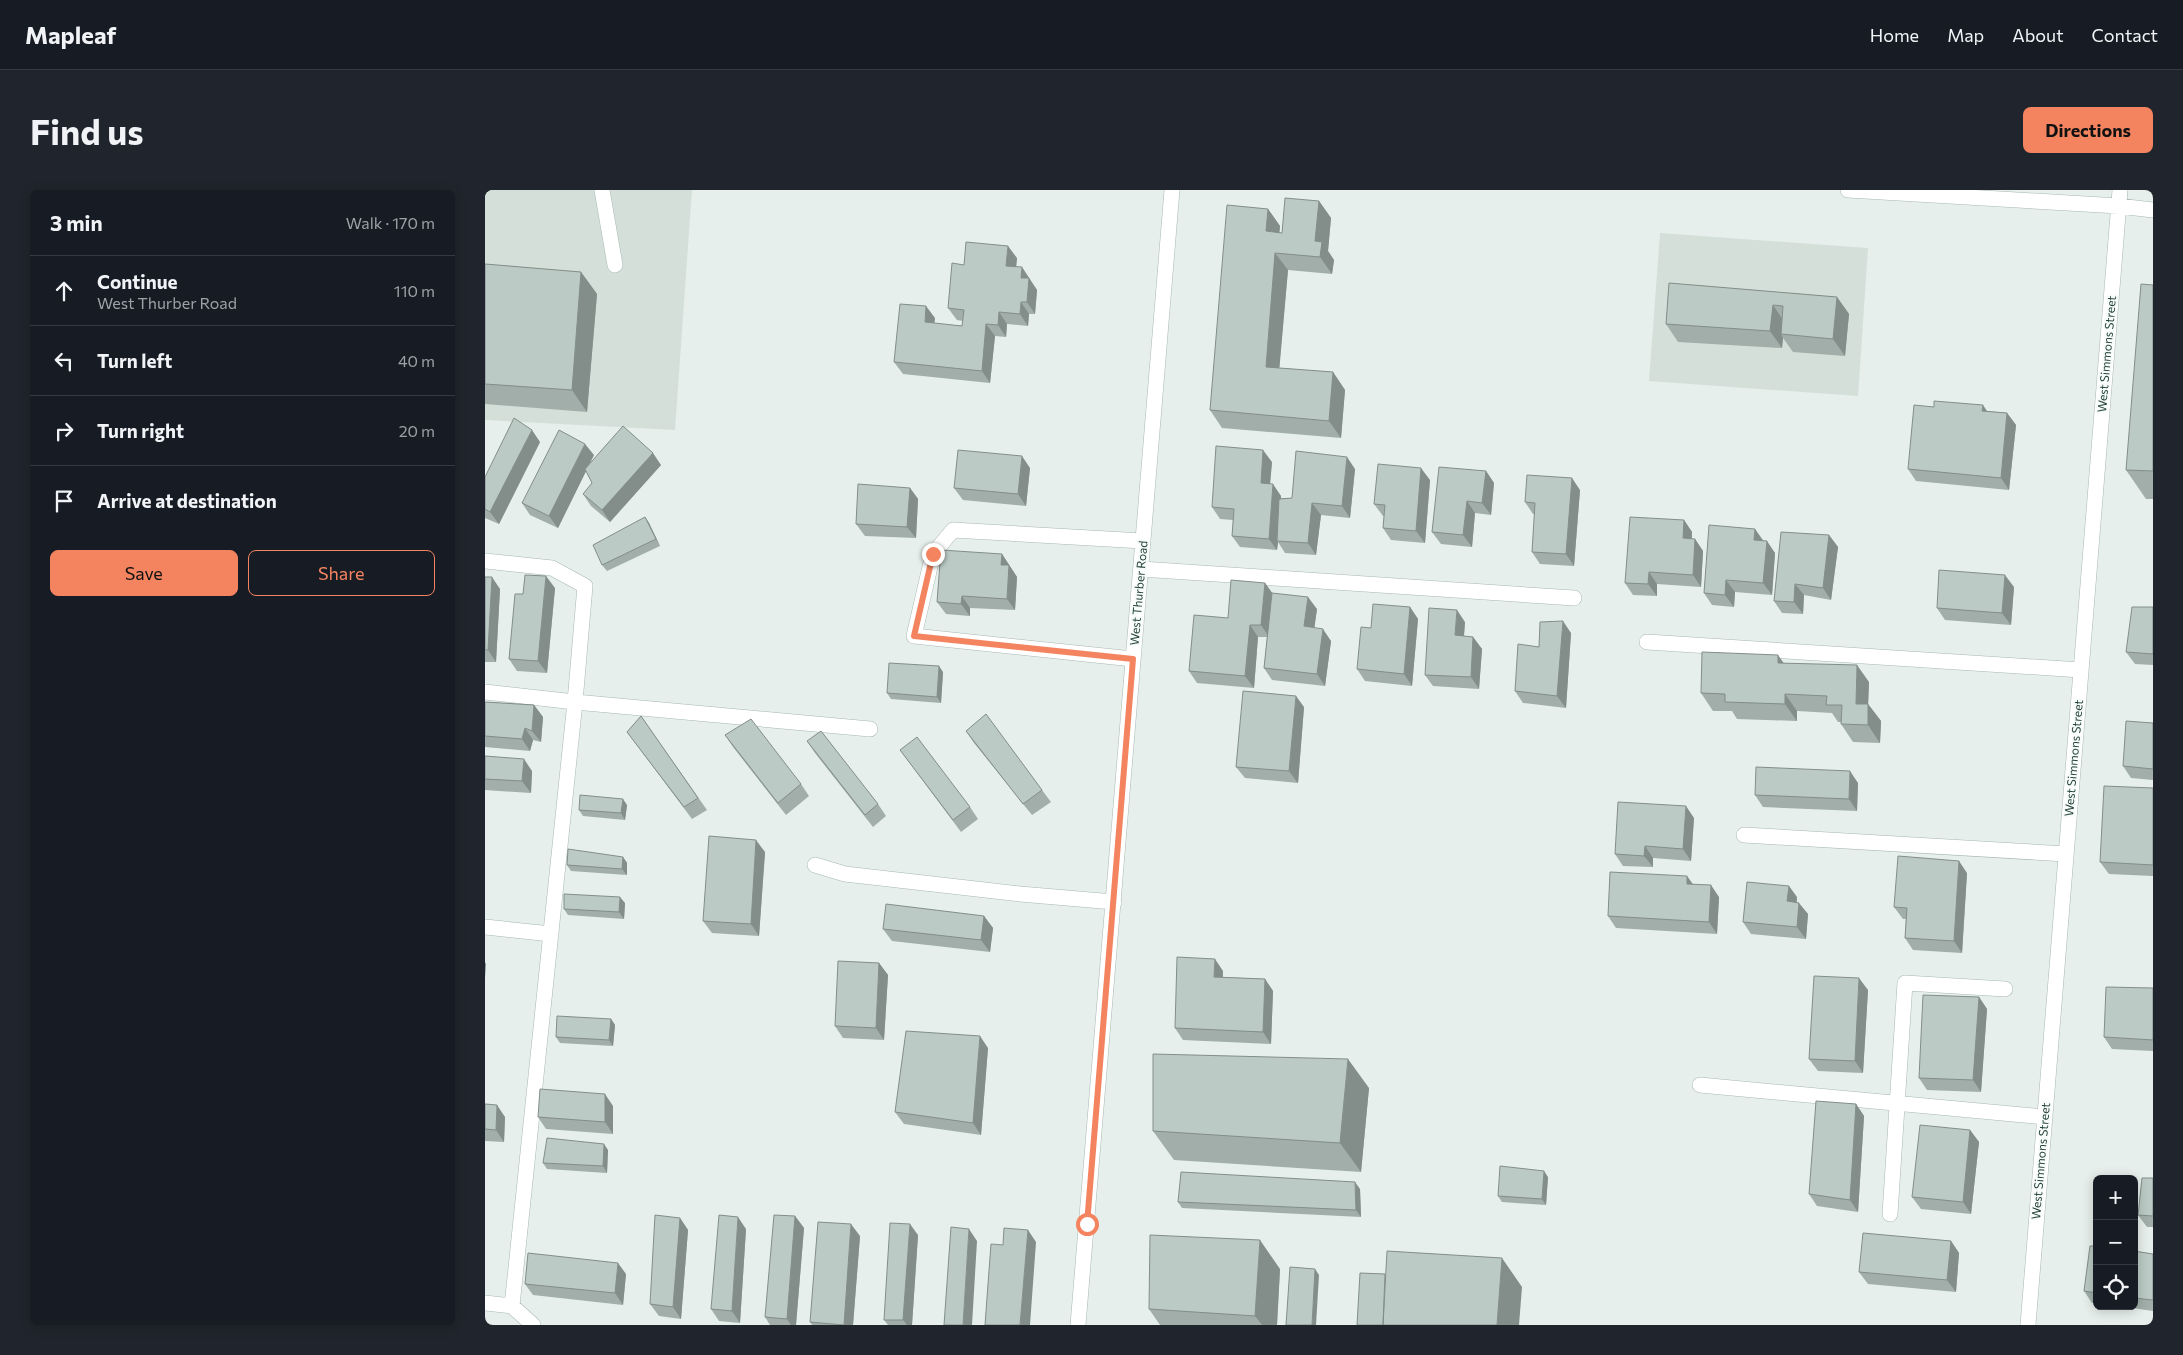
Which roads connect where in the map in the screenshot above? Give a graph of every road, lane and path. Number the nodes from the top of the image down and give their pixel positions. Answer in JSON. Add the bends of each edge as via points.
{"nodes":[{"id":1,"x":602,"y":190,"type":"edge"},
{"id":2,"x":1172,"y":190,"type":"edge"},
{"id":3,"x":1848,"y":190,"type":"edge"},
{"id":4,"x":2120,"y":190,"type":"edge"},
{"id":5,"x":1888,"y":191,"type":"edge"},
{"id":6,"x":2119,"y":206,"type":"junction"},
{"id":7,"x":2153,"y":210,"type":"edge"},
{"id":8,"x":615,"y":265,"type":"dead end"},
{"id":9,"x":1143,"y":541,"type":"junction"},
{"id":10,"x":485,"y":561,"type":"edge"},
{"id":11,"x":1141,"y":570,"type":"junction"},
{"id":12,"x":1575,"y":598,"type":"dead end"},
{"id":13,"x":1647,"y":642,"type":"dead end"},
{"id":14,"x":1133,"y":659,"type":"junction"},
{"id":15,"x":2081,"y":670,"type":"junction"},
{"id":16,"x":485,"y":692,"type":"edge"},
{"id":17,"x":575,"y":702,"type":"junction"},
{"id":18,"x":870,"y":729,"type":"dead end"},
{"id":19,"x":1744,"y":835,"type":"dead end"},
{"id":20,"x":2066,"y":854,"type":"junction"},
{"id":21,"x":815,"y":865,"type":"dead end"},
{"id":22,"x":1113,"y":902,"type":"junction"},
{"id":23,"x":485,"y":926,"type":"edge"},
{"id":24,"x":551,"y":934,"type":"junction"},
{"id":25,"x":2005,"y":989,"type":"dead end"},
{"id":26,"x":1700,"y":1085,"type":"dead end"},
{"id":27,"x":1896,"y":1103,"type":"junction"},
{"id":28,"x":2045,"y":1117,"type":"junction"},
{"id":29,"x":1890,"y":1214,"type":"dead end"},
{"id":30,"x":485,"y":1304,"type":"edge"},
{"id":31,"x":512,"y":1306,"type":"junction"},
{"id":32,"x":533,"y":1325,"type":"edge"},
{"id":33,"x":1079,"y":1325,"type":"edge"},
{"id":34,"x":2028,"y":1325,"type":"edge"}],
"edges":[{"from":1,"to":8,"type":"street"},
{"from":2,"to":9,"type":"street","name":"West Thurber Road"},
{"from":3,"to":5,"type":"street"},
{"from":4,"to":6,"type":"street","name":"West Simmons Street"},
{"from":5,"to":6,"type":"street"},
{"from":6,"to":7,"type":"street"},
{"from":6,"to":15,"type":"street","name":"West Simmons Street"},
{"from":9,"to":11,"type":"street","name":"West Thurber Road"},
{"from":9,"to":14,"type":"street","via":[[953,530],[933,554],[914,636]]},
{"from":10,"to":17,"type":"street","via":[[552,568],[585,586]]},
{"from":11,"to":12,"type":"street"},
{"from":11,"to":14,"type":"street","name":"West Thurber Road"},
{"from":13,"to":15,"type":"street"},
{"from":14,"to":22,"type":"street","name":"West Thurber Road"},
{"from":15,"to":20,"type":"street","name":"West Simmons Street"},
{"from":16,"to":17,"type":"street"},
{"from":17,"to":18,"type":"street"},
{"from":17,"to":24,"type":"street"},
{"from":19,"to":20,"type":"street"},
{"from":20,"to":28,"type":"street","name":"West Simmons Street"},
{"from":21,"to":22,"type":"street","via":[[853,875]]},
{"from":22,"to":33,"type":"street","name":"West Thurber Road"},
{"from":23,"to":24,"type":"street"},
{"from":24,"to":31,"type":"street"},
{"from":25,"to":27,"type":"street","via":[[1905,983]]},
{"from":26,"to":27,"type":"street"},
{"from":27,"to":28,"type":"street"},
{"from":27,"to":29,"type":"street"},
{"from":28,"to":34,"type":"street","name":"West Simmons Street"},
{"from":30,"to":31,"type":"street"},
{"from":31,"to":32,"type":"street"}]}
